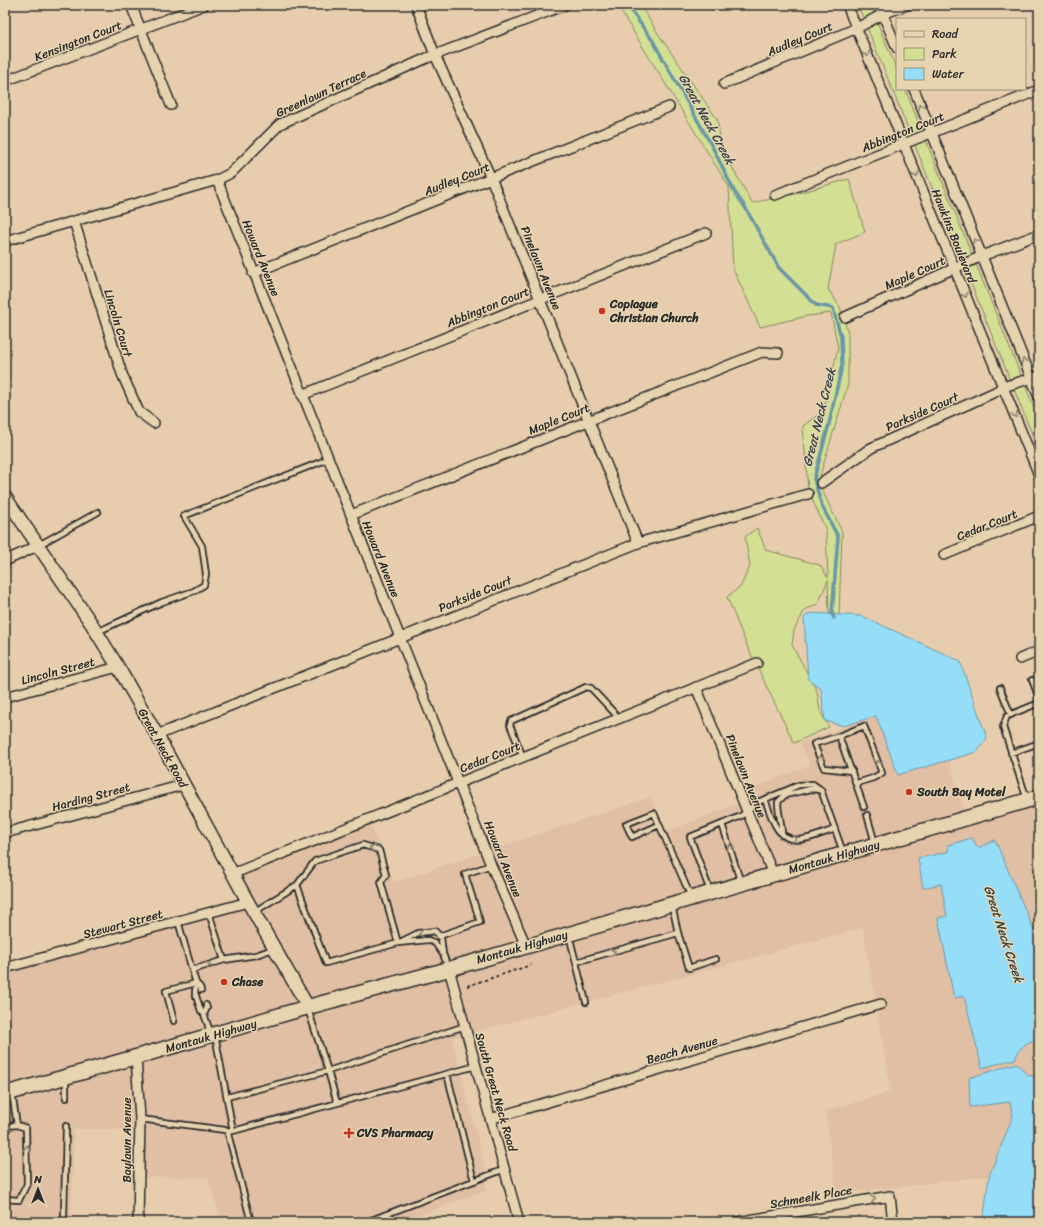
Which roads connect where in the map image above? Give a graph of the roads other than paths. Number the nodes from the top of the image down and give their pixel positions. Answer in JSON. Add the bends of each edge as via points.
{"nodes":[{"id":1,"x":131,"y":5,"type":"edge"},
{"id":2,"x":204,"y":5,"type":"edge"},
{"id":3,"x":416,"y":5,"type":"edge"},
{"id":4,"x":565,"y":5,"type":"edge"},
{"id":5,"x":847,"y":5,"type":"edge"},
{"id":6,"x":880,"y":5,"type":"edge"},
{"id":7,"x":907,"y":5,"type":"edge"},
{"id":8,"x":883,"y":14,"type":"junction"},
{"id":9,"x":857,"y":28,"type":"junction"},
{"id":10,"x":140,"y":30,"type":"junction"},
{"id":11,"x":896,"y":46,"type":"edge"},
{"id":12,"x":435,"y":55,"type":"junction"},
{"id":13,"x":5,"y":81,"type":"edge"},
{"id":14,"x":724,"y":84,"type":"dead end"},
{"id":15,"x":914,"y":90,"type":"edge"},
{"id":16,"x":1039,"y":90,"type":"edge"},
{"id":17,"x":171,"y":105,"type":"dead end"},
{"id":18,"x":669,"y":107,"type":"dead end"},
{"id":19,"x":932,"y":134,"type":"junction"},
{"id":20,"x":904,"y":144,"type":"junction"},
{"id":21,"x":491,"y":178,"type":"junction"},
{"id":22,"x":217,"y":180,"type":"junction"},
{"id":23,"x":776,"y":195,"type":"dead end"},
{"id":24,"x":74,"y":221,"type":"junction"},
{"id":25,"x":706,"y":233,"type":"dead end"},
{"id":26,"x":1039,"y":234,"type":"edge"},
{"id":27,"x":5,"y":241,"type":"edge"},
{"id":28,"x":982,"y":256,"type":"junction"},
{"id":29,"x":954,"y":269,"type":"junction"},
{"id":30,"x":253,"y":273,"type":"junction"},
{"id":31,"x":540,"y":299,"type":"junction"},
{"id":32,"x":845,"y":317,"type":"dead end"},
{"id":33,"x":778,"y":353,"type":"dead end"},
{"id":34,"x":1035,"y":377,"type":"edge"},
{"id":35,"x":1003,"y":387,"type":"junction"},
{"id":36,"x":302,"y":396,"type":"junction"},
{"id":37,"x":1039,"y":397,"type":"edge"},
{"id":38,"x":588,"y":420,"type":"junction"},
{"id":39,"x":154,"y":424,"type":"dead end"},
{"id":40,"x":328,"y":459,"type":"junction"},
{"id":41,"x":1039,"y":475,"type":"edge"},
{"id":42,"x":821,"y":483,"type":"dead end"},
{"id":43,"x":808,"y":494,"type":"dead end"},
{"id":44,"x":5,"y":497,"type":"edge"},
{"id":45,"x":98,"y":512,"type":"dead end"},
{"id":46,"x":351,"y":515,"type":"junction"},
{"id":47,"x":1039,"y":516,"type":"edge"},
{"id":48,"x":638,"y":543,"type":"junction"},
{"id":49,"x":37,"y":546,"type":"junction"},
{"id":50,"x":944,"y":555,"type":"dead end"},
{"id":51,"x":5,"y":561,"type":"edge"},
{"id":52,"x":97,"y":632,"type":"junction"},
{"id":53,"x":400,"y":637,"type":"junction"},
{"id":54,"x":1039,"y":651,"type":"edge"},
{"id":55,"x":1020,"y":659,"type":"dead end"},
{"id":56,"x":757,"y":663,"type":"dead end"},
{"id":57,"x":118,"y":667,"type":"junction"},
{"id":58,"x":1032,"y":680,"type":"dead end"},
{"id":59,"x":696,"y":687,"type":"junction"},
{"id":60,"x":1000,"y":688,"type":"dead end"},
{"id":61,"x":5,"y":698,"type":"edge"},
{"id":62,"x":1039,"y":698,"type":"edge"},
{"id":63,"x":1039,"y":703,"type":"edge"},
{"id":64,"x":1011,"y":715,"type":"junction"},
{"id":65,"x":619,"y":718,"type":"junction"},
{"id":66,"x":157,"y":735,"type":"junction"},
{"id":67,"x":840,"y":736,"type":"junction"},
{"id":68,"x":1039,"y":743,"type":"edge"},
{"id":69,"x":1011,"y":753,"type":"junction"},
{"id":70,"x":523,"y":757,"type":"junction"},
{"id":71,"x":852,"y":771,"type":"junction"},
{"id":72,"x":459,"y":782,"type":"junction"},
{"id":73,"x":857,"y":783,"type":"junction"},
{"id":74,"x":183,"y":785,"type":"junction"},
{"id":75,"x":821,"y":790,"type":"junction"},
{"id":76,"x":765,"y":799,"type":"junction"},
{"id":77,"x":1033,"y":799,"type":"edge"},
{"id":78,"x":864,"y":807,"type":"dead end"},
{"id":79,"x":747,"y":810,"type":"junction"},
{"id":80,"x":867,"y":815,"type":"dead end"},
{"id":81,"x":1039,"y":819,"type":"edge"},
{"id":82,"x":722,"y":824,"type":"junction"},
{"id":83,"x":659,"y":825,"type":"junction"},
{"id":84,"x":835,"y":829,"type":"junction"},
{"id":85,"x":5,"y":833,"type":"edge"},
{"id":86,"x":782,"y":835,"type":"junction"},
{"id":87,"x":876,"y":844,"type":"junction"},
{"id":88,"x":844,"y":854,"type":"junction"},
{"id":89,"x":491,"y":865,"type":"junction"},
{"id":90,"x":232,"y":874,"type":"junction"},
{"id":91,"x":773,"y":874,"type":"junction"},
{"id":92,"x":741,"y":884,"type":"junction"},
{"id":93,"x":297,"y":885,"type":"junction"},
{"id":94,"x":710,"y":892,"type":"junction"},
{"id":95,"x":691,"y":898,"type":"junction"},
{"id":96,"x":672,"y":904,"type":"junction"},
{"id":97,"x":251,"y":907,"type":"junction"},
{"id":98,"x":209,"y":913,"type":"junction"},
{"id":99,"x":178,"y":921,"type":"junction"},
{"id":100,"x":568,"y":933,"type":"junction"},
{"id":101,"x":678,"y":933,"type":"junction"},
{"id":102,"x":439,"y":936,"type":"junction"},
{"id":103,"x":398,"y":944,"type":"junction"},
{"id":104,"x":526,"y":946,"type":"junction"},
{"id":105,"x":274,"y":948,"type":"junction"},
{"id":106,"x":443,"y":954,"type":"junction"},
{"id":107,"x":224,"y":960,"type":"junction"},
{"id":108,"x":716,"y":960,"type":"dead end"},
{"id":109,"x":576,"y":962,"type":"junction"},
{"id":110,"x":5,"y":968,"type":"edge"},
{"id":111,"x":449,"y":969,"type":"junction"},
{"id":112,"x":192,"y":970,"type":"junction"},
{"id":113,"x":196,"y":984,"type":"junction"},
{"id":114,"x":201,"y":990,"type":"dead end"},
{"id":115,"x":586,"y":1002,"type":"dead end"},
{"id":116,"x":881,"y":1004,"type":"dead end"},
{"id":117,"x":206,"y":1005,"type":"dead end"},
{"id":118,"x":308,"y":1007,"type":"junction"},
{"id":119,"x":204,"y":1014,"type":"junction"},
{"id":120,"x":174,"y":1021,"type":"dead end"},
{"id":121,"x":465,"y":1026,"type":"junction"},
{"id":122,"x":213,"y":1035,"type":"junction"},
{"id":123,"x":136,"y":1057,"type":"junction"},
{"id":124,"x":476,"y":1066,"type":"junction"},
{"id":125,"x":328,"y":1071,"type":"junction"},
{"id":126,"x":447,"y":1074,"type":"junction"},
{"id":127,"x":66,"y":1077,"type":"junction"},
{"id":128,"x":9,"y":1093,"type":"edge"},
{"id":129,"x":227,"y":1097,"type":"junction"},
{"id":130,"x":66,"y":1098,"type":"dead end"},
{"id":131,"x":337,"y":1103,"type":"junction"},
{"id":132,"x":140,"y":1119,"type":"junction"},
{"id":133,"x":490,"y":1119,"type":"junction"},
{"id":134,"x":17,"y":1125,"type":"junction"},
{"id":135,"x":5,"y":1126,"type":"edge"},
{"id":136,"x":66,"y":1126,"type":"dead end"},
{"id":137,"x":227,"y":1130,"type":"junction"},
{"id":138,"x":233,"y":1131,"type":"junction"},
{"id":139,"x":505,"y":1169,"type":"junction"},
{"id":140,"x":474,"y":1181,"type":"junction"},
{"id":141,"x":5,"y":1199,"type":"edge"},
{"id":142,"x":64,"y":1217,"type":"dead end"},
{"id":143,"x":138,"y":1222,"type":"edge"},
{"id":144,"x":251,"y":1222,"type":"edge"},
{"id":145,"x":366,"y":1222,"type":"edge"},
{"id":146,"x":519,"y":1222,"type":"edge"},
{"id":147,"x":737,"y":1222,"type":"edge"},
{"id":148,"x":893,"y":1222,"type":"edge"}],
"edges":[{"from":1,"to":10,"type":"street"},
{"from":2,"to":10,"type":"street","name":"Kensington Court"},
{"from":3,"to":12,"type":"street","name":"Pinelawn Avenue"},
{"from":4,"to":12,"type":"street","name":"Greenlawn Terrace"},
{"from":5,"to":9,"type":"street","name":"Hawkins Boulevard"},
{"from":6,"to":8,"type":"street"},
{"from":7,"to":8,"type":"street","name":"Audley Court"},
{"from":8,"to":9,"type":"street","name":"Audley Court"},
{"from":8,"to":11,"type":"street"},
{"from":9,"to":14,"type":"street","name":"Audley Court"},
{"from":9,"to":20,"type":"street","name":"Hawkins Boulevard","one_way":true},
{"from":10,"to":13,"type":"street","name":"Kensington Court"},
{"from":10,"to":17,"type":"street"},
{"from":12,"to":21,"type":"street","name":"Pinelawn Avenue"},
{"from":12,"to":22,"type":"street","name":"Greenlawn Terrace","via":[[280,124],[232,173]]},
{"from":19,"to":15,"type":"street","name":"Hawkins Boulevard","one_way":true},
{"from":16,"to":19,"type":"street","name":"Abbington Court"},
{"from":18,"to":21,"type":"street","name":"Audley Court"},
{"from":19,"to":20,"type":"street","name":"Abbington Court"},
{"from":28,"to":19,"type":"street","name":"Hawkins Boulevard","one_way":true},
{"from":20,"to":23,"type":"street","name":"Abbington Court"},
{"from":20,"to":29,"type":"street","name":"Hawkins Boulevard","one_way":true},
{"from":21,"to":30,"type":"street","name":"Audley Court"},
{"from":21,"to":31,"type":"street","name":"Pinelawn Avenue"},
{"from":22,"to":24,"type":"street","name":"Greenlawn Terrace"},
{"from":22,"to":30,"type":"street","name":"Howard Avenue"},
{"from":24,"to":27,"type":"street","name":"Greenlawn Terrace"},
{"from":24,"to":39,"type":"street","name":"Lincoln Court","via":[[122,374],[139,412]]},
{"from":25,"to":31,"type":"street","name":"Abbington Court"},
{"from":26,"to":28,"type":"street","name":"Maple Court"},
{"from":28,"to":29,"type":"street","name":"Maple Court"},
{"from":34,"to":28,"type":"street","name":"Hawkins Boulevard","one_way":true},
{"from":29,"to":32,"type":"street","name":"Maple Court"},
{"from":29,"to":35,"type":"street","name":"Hawkins Boulevard","one_way":true},
{"from":30,"to":36,"type":"street","name":"Howard Avenue"},
{"from":31,"to":36,"type":"street","name":"Abbington Court"},
{"from":31,"to":38,"type":"street","name":"Pinelawn Avenue"},
{"from":33,"to":38,"type":"street","name":"Maple Court","via":[[762,352]]},
{"from":34,"to":35,"type":"street","name":"Parkside Court"},
{"from":34,"to":37,"type":"street","name":"Hawkins Boulevard"},
{"from":35,"to":41,"type":"street","name":"Hawkins Boulevard","one_way":true},
{"from":35,"to":42,"type":"street","name":"Parkside Court","via":[[871,448]]},
{"from":36,"to":40,"type":"street","name":"Howard Avenue"},
{"from":38,"to":46,"type":"street","name":"Maple Court"},
{"from":38,"to":48,"type":"street","name":"Pinelawn Avenue"},
{"from":40,"to":46,"type":"street","name":"Howard Avenue"},
{"from":40,"to":52,"type":"lane","via":[[184,516],[202,546],[206,574],[204,585]]},
{"from":43,"to":48,"type":"street","name":"Parkside Court"},
{"from":44,"to":49,"type":"main road","name":"Great Neck Road"},
{"from":45,"to":49,"type":"lane"},
{"from":46,"to":53,"type":"street","name":"Howard Avenue"},
{"from":47,"to":50,"type":"street","name":"Cedar Court"},
{"from":48,"to":53,"type":"street","name":"Parkside Court"},
{"from":49,"to":51,"type":"street"},
{"from":49,"to":52,"type":"main road","name":"Great Neck Road"},
{"from":52,"to":57,"type":"main road","name":"Great Neck Road"},
{"from":53,"to":66,"type":"street","name":"Parkside Court"},
{"from":53,"to":72,"type":"street","name":"Howard Avenue"},
{"from":54,"to":55,"type":"street"},
{"from":56,"to":59,"type":"street","name":"Cedar Court"},
{"from":57,"to":61,"type":"street","name":"Lincoln Street"},
{"from":57,"to":66,"type":"main road","name":"Great Neck Road"},
{"from":58,"to":62,"type":"lane"},
{"from":59,"to":65,"type":"street","name":"Cedar Court"},
{"from":59,"to":79,"type":"street","name":"Pinelawn Avenue"},
{"from":60,"to":64,"type":"lane"},
{"from":63,"to":64,"type":"lane"},
{"from":64,"to":69,"type":"lane","via":[[1003,727]]},
{"from":65,"to":70,"type":"street","name":"Cedar Court"},
{"from":65,"to":70,"type":"lane","via":[[591,688],[586,687],[511,721],[510,725]]},
{"from":66,"to":74,"type":"main road","name":"Great Neck Road"},
{"from":67,"to":71,"type":"lane"},
{"from":71,"to":67,"type":"lane","one_way":true,"via":[[824,768],[814,744]]},
{"from":73,"to":67,"type":"lane","one_way":true,"via":[[882,773],[864,726]]},
{"from":68,"to":69,"type":"lane"},
{"from":69,"to":77,"type":"lane"},
{"from":70,"to":72,"type":"street","name":"Cedar Court"},
{"from":71,"to":73,"type":"lane"},
{"from":72,"to":89,"type":"street","name":"Howard Avenue"},
{"from":72,"to":90,"type":"street","name":"Cedar Court"},
{"from":73,"to":78,"type":"lane"},
{"from":74,"to":85,"type":"street","name":"Harding Street"},
{"from":74,"to":90,"type":"main road","name":"Great Neck Road"},
{"from":75,"to":76,"type":"lane","via":[[813,784],[799,785]]},
{"from":75,"to":84,"type":"lane"},
{"from":75,"to":86,"type":"lane","via":[[812,789],[785,795],[778,802]]},
{"from":76,"to":79,"type":"lane"},
{"from":76,"to":86,"type":"lane","via":[[775,825]]},
{"from":77,"to":81,"type":"lane"},
{"from":77,"to":87,"type":"main road","name":"Montauk Highway"},
{"from":79,"to":82,"type":"lane","via":[[741,816]]},
{"from":79,"to":91,"type":"street","name":"Pinelawn Avenue"},
{"from":80,"to":87,"type":"lane"},
{"from":92,"to":82,"type":"lane","one_way":true},
{"from":82,"to":94,"type":"lane","via":[[690,837]]},
{"from":83,"to":83,"type":"lane","via":[[654,813],[626,824],[632,837]]},
{"from":83,"to":95,"type":"lane"},
{"from":86,"to":84,"type":"lane","one_way":true,"via":[[791,840],[800,840]]},
{"from":84,"to":88,"type":"lane"},
{"from":87,"to":88,"type":"main road","name":"Montauk Highway"},
{"from":88,"to":91,"type":"main road","name":"Montauk Highway"},
{"from":89,"to":102,"type":"lane","via":[[465,874],[480,922]]},
{"from":89,"to":104,"type":"street","name":"Howard Avenue"},
{"from":90,"to":97,"type":"main road","name":"Great Neck Road"},
{"from":91,"to":92,"type":"main road","name":"Montauk Highway"},
{"from":92,"to":94,"type":"main road","name":"Montauk Highway"},
{"from":93,"to":97,"type":"lane"},
{"from":93,"to":103,"type":"lane","via":[[326,963]]},
{"from":103,"to":93,"type":"lane","one_way":true,"via":[[381,882],[386,875],[379,850],[363,845],[315,861]]},
{"from":94,"to":95,"type":"main road","name":"Montauk Highway"},
{"from":95,"to":96,"type":"main road","name":"Montauk Highway"},
{"from":96,"to":100,"type":"main road","name":"Montauk Highway"},
{"from":96,"to":101,"type":"lane"},
{"from":97,"to":98,"type":"street","name":"Stewart Street"},
{"from":97,"to":105,"type":"main road","name":"Great Neck Road"},
{"from":98,"to":99,"type":"street","name":"Stewart Street"},
{"from":98,"to":107,"type":"lane"},
{"from":99,"to":110,"type":"street","name":"Stewart Street"},
{"from":99,"to":112,"type":"lane"},
{"from":100,"to":104,"type":"main road","name":"Montauk Highway"},
{"from":100,"to":109,"type":"lane"},
{"from":101,"to":108,"type":"lane","via":[[689,968]]},
{"from":109,"to":101,"type":"lane","one_way":true},
{"from":102,"to":103,"type":"lane","one_way":true,"via":[[435,932],[418,933]]},
{"from":102,"to":106,"type":"lane"},
{"from":103,"to":106,"type":"lane","via":[[428,940]]},
{"from":104,"to":111,"type":"main road","name":"Montauk Highway"},
{"from":105,"to":107,"type":"lane","via":[[256,955]]},
{"from":105,"to":118,"type":"main road","name":"Great Neck Road"},
{"from":106,"to":111,"type":"lane"},
{"from":112,"to":107,"type":"lane","one_way":true},
{"from":109,"to":115,"type":"lane"},
{"from":111,"to":118,"type":"main road","name":"Montauk Highway"},
{"from":111,"to":121,"type":"street","name":"South Great Neck Road"},
{"from":112,"to":113,"type":"lane"},
{"from":113,"to":114,"type":"lane"},
{"from":113,"to":119,"type":"lane","via":[[195,993],[200,1011]]},
{"from":113,"to":120,"type":"lane","via":[[166,991]]},
{"from":116,"to":133,"type":"street","name":"Beach Avenue"},
{"from":117,"to":119,"type":"lane"},
{"from":118,"to":122,"type":"main road","name":"Montauk Highway"},
{"from":118,"to":125,"type":"lane"},
{"from":119,"to":122,"type":"lane"},
{"from":121,"to":124,"type":"street","name":"South Great Neck Road"},
{"from":121,"to":125,"type":"lane"},
{"from":122,"to":123,"type":"main road","name":"Montauk Highway"},
{"from":122,"to":129,"type":"lane"},
{"from":123,"to":127,"type":"main road","name":"Montauk Highway"},
{"from":123,"to":132,"type":"street","name":"Baylawn Avenue"},
{"from":124,"to":126,"type":"lane"},
{"from":124,"to":133,"type":"street","name":"South Great Neck Road"},
{"from":125,"to":129,"type":"lane"},
{"from":125,"to":131,"type":"lane"},
{"from":126,"to":131,"type":"lane"},
{"from":126,"to":140,"type":"lane"},
{"from":127,"to":128,"type":"main road","name":"Montauk Highway"},
{"from":127,"to":130,"type":"lane"},
{"from":128,"to":134,"type":"lane"},
{"from":129,"to":138,"type":"lane"},
{"from":131,"to":138,"type":"lane"},
{"from":132,"to":137,"type":"lane"},
{"from":132,"to":143,"type":"street","name":"Baylawn Avenue"},
{"from":133,"to":139,"type":"street","name":"South Great Neck Road"},
{"from":134,"to":135,"type":"lane"},
{"from":141,"to":134,"type":"lane","one_way":true,"via":[[19,1200],[27,1184],[26,1128]]},
{"from":136,"to":142,"type":"lane"},
{"from":137,"to":138,"type":"lane"},
{"from":137,"to":144,"type":"lane"},
{"from":139,"to":140,"type":"lane"},
{"from":139,"to":146,"type":"street","name":"South Great Neck Road"},
{"from":140,"to":145,"type":"lane"},
{"from":147,"to":148,"type":"street","name":"Schmeelk Place","one_way":true,"via":[[890,1196]]}]}
